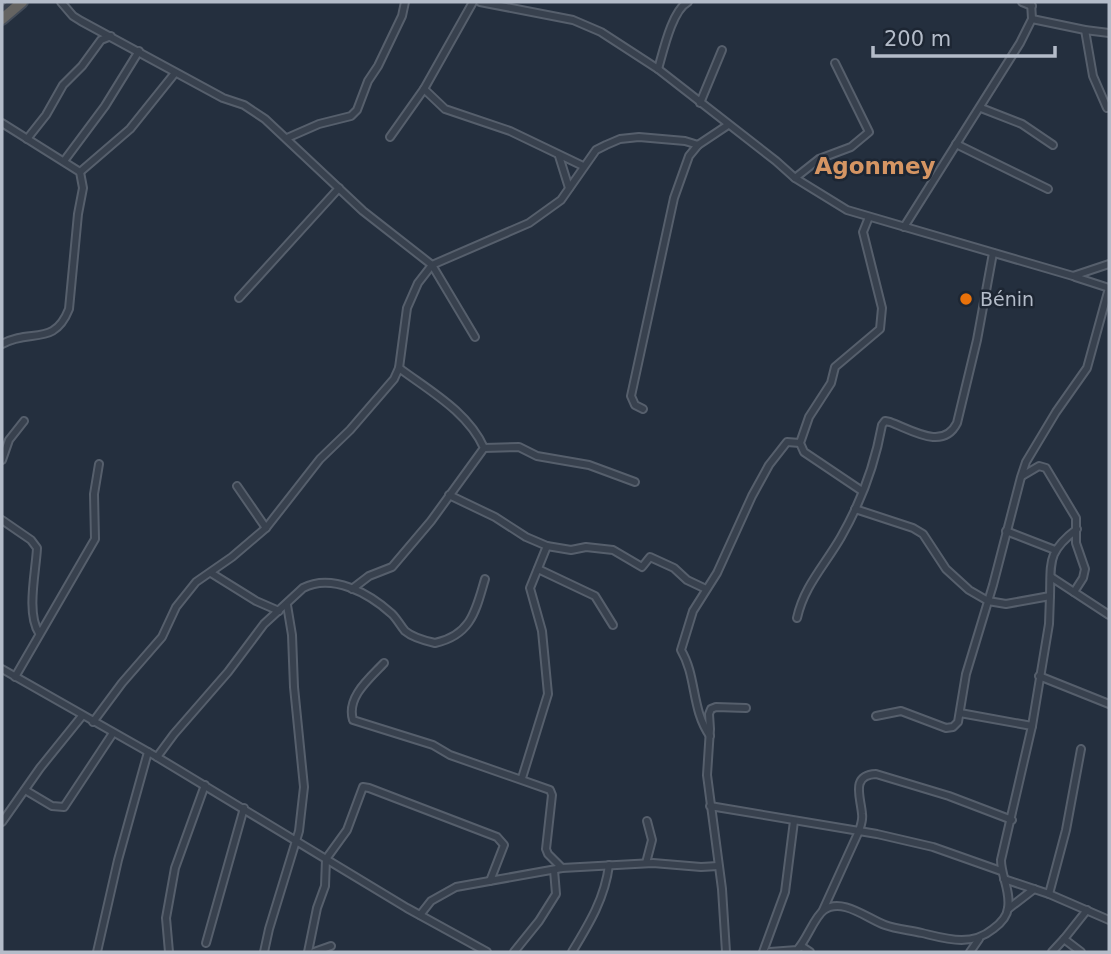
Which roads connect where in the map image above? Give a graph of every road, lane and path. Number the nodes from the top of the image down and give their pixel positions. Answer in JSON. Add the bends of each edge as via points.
{"nodes":[{"id":1,"x":12,"y":2,"type":"edge"},
{"id":2,"x":22,"y":2,"type":"edge"},
{"id":3,"x":61,"y":2,"type":"edge"},
{"id":4,"x":405,"y":2,"type":"edge"},
{"id":5,"x":473,"y":2,"type":"edge"},
{"id":6,"x":480,"y":2,"type":"edge"},
{"id":7,"x":1022,"y":2,"type":"edge"},
{"id":8,"x":683,"y":3,"type":"edge"},
{"id":9,"x":1031,"y":4,"type":"edge"},
{"id":10,"x":2,"y":11,"type":"edge"},
{"id":11,"x":2,"y":19,"type":"edge"},
{"id":12,"x":1032,"y":19,"type":"junction"},
{"id":13,"x":1085,"y":30,"type":"junction"},
{"id":14,"x":1109,"y":33,"type":"edge"},
{"id":15,"x":111,"y":36,"type":"junction"},
{"id":16,"x":722,"y":50,"type":"dead end"},
{"id":17,"x":139,"y":51,"type":"junction"},
{"id":18,"x":835,"y":63,"type":"dead end"},
{"id":19,"x":658,"y":69,"type":"junction"},
{"id":20,"x":175,"y":73,"type":"junction"},
{"id":21,"x":424,"y":89,"type":"junction"},
{"id":22,"x":700,"y":103,"type":"junction"},
{"id":23,"x":981,"y":108,"type":"junction"},
{"id":24,"x":1107,"y":108,"type":"dead end"},
{"id":25,"x":2,"y":123,"type":"edge"},
{"id":26,"x":728,"y":125,"type":"junction"},
{"id":27,"x":390,"y":137,"type":"dead end"},
{"id":28,"x":287,"y":138,"type":"junction"},
{"id":29,"x":27,"y":139,"type":"junction"},
{"id":30,"x":956,"y":144,"type":"junction"},
{"id":31,"x":698,"y":145,"type":"junction"},
{"id":32,"x":1053,"y":145,"type":"dead end"},
{"id":33,"x":558,"y":154,"type":"junction"},
{"id":34,"x":64,"y":161,"type":"junction"},
{"id":35,"x":583,"y":166,"type":"junction"},
{"id":36,"x":80,"y":172,"type":"junction"},
{"id":37,"x":795,"y":178,"type":"junction"},
{"id":38,"x":339,"y":188,"type":"junction"},
{"id":39,"x":569,"y":188,"type":"junction"},
{"id":40,"x":1048,"y":189,"type":"dead end"},
{"id":41,"x":869,"y":217,"type":"junction"},
{"id":42,"x":904,"y":227,"type":"junction"},
{"id":43,"x":993,"y":253,"type":"junction"},
{"id":44,"x":1109,"y":264,"type":"edge"},
{"id":45,"x":432,"y":265,"type":"junction"},
{"id":46,"x":1073,"y":276,"type":"junction"},
{"id":47,"x":1109,"y":288,"type":"edge"},
{"id":48,"x":239,"y":298,"type":"dead end"},
{"id":49,"x":475,"y":337,"type":"dead end"},
{"id":50,"x":2,"y":344,"type":"edge"},
{"id":51,"x":399,"y":368,"type":"junction"},
{"id":52,"x":643,"y":409,"type":"dead end"},
{"id":53,"x":24,"y":421,"type":"dead end"},
{"id":54,"x":800,"y":443,"type":"junction"},
{"id":55,"x":484,"y":448,"type":"junction"},
{"id":56,"x":2,"y":460,"type":"edge"},
{"id":57,"x":99,"y":464,"type":"dead end"},
{"id":58,"x":1021,"y":477,"type":"junction"},
{"id":59,"x":635,"y":482,"type":"dead end"},
{"id":60,"x":237,"y":486,"type":"dead end"},
{"id":61,"x":862,"y":491,"type":"junction"},
{"id":62,"x":449,"y":495,"type":"junction"},
{"id":63,"x":855,"y":509,"type":"junction"},
{"id":64,"x":2,"y":520,"type":"edge"},
{"id":65,"x":266,"y":528,"type":"junction"},
{"id":66,"x":1077,"y":529,"type":"junction"},
{"id":67,"x":1006,"y":531,"type":"junction"},
{"id":68,"x":547,"y":546,"type":"junction"},
{"id":69,"x":1055,"y":550,"type":"junction"},
{"id":70,"x":538,"y":569,"type":"junction"},
{"id":71,"x":211,"y":573,"type":"junction"},
{"id":72,"x":1051,"y":577,"type":"junction"},
{"id":73,"x":485,"y":579,"type":"dead end"},
{"id":74,"x":352,"y":589,"type":"junction"},
{"id":75,"x":706,"y":589,"type":"junction"},
{"id":76,"x":1074,"y":592,"type":"junction"},
{"id":77,"x":1050,"y":596,"type":"junction"},
{"id":78,"x":988,"y":601,"type":"junction"},
{"id":79,"x":286,"y":605,"type":"junction"},
{"id":80,"x":279,"y":611,"type":"junction"},
{"id":81,"x":1109,"y":615,"type":"edge"},
{"id":82,"x":797,"y":618,"type":"dead end"},
{"id":83,"x":614,"y":625,"type":"dead end"},
{"id":84,"x":39,"y":633,"type":"junction"},
{"id":85,"x":384,"y":663,"type":"dead end"},
{"id":86,"x":2,"y":669,"type":"edge"},
{"id":87,"x":1039,"y":676,"type":"junction"},
{"id":88,"x":15,"y":677,"type":"junction"},
{"id":89,"x":1109,"y":704,"type":"edge"},
{"id":90,"x":746,"y":708,"type":"dead end"},
{"id":91,"x":960,"y":713,"type":"junction"},
{"id":92,"x":82,"y":716,"type":"junction"},
{"id":93,"x":876,"y":716,"type":"dead end"},
{"id":94,"x":93,"y":722,"type":"junction"},
{"id":95,"x":1032,"y":726,"type":"junction"},
{"id":96,"x":113,"y":733,"type":"junction"},
{"id":97,"x":710,"y":736,"type":"junction"},
{"id":98,"x":1082,"y":748,"type":"dead end"},
{"id":99,"x":148,"y":752,"type":"junction"},
{"id":100,"x":157,"y":757,"type":"junction"},
{"id":101,"x":522,"y":778,"type":"junction"},
{"id":102,"x":205,"y":785,"type":"junction"},
{"id":103,"x":24,"y":790,"type":"junction"},
{"id":104,"x":710,"y":806,"type":"junction"},
{"id":105,"x":244,"y":808,"type":"junction"},
{"id":106,"x":1012,"y":820,"type":"junction"},
{"id":107,"x":648,"y":821,"type":"dead end"},
{"id":108,"x":793,"y":821,"type":"junction"},
{"id":109,"x":2,"y":822,"type":"edge"},
{"id":110,"x":859,"y":831,"type":"junction"},
{"id":111,"x":296,"y":842,"type":"junction"},
{"id":112,"x":326,"y":859,"type":"junction"},
{"id":113,"x":646,"y":863,"type":"junction"},
{"id":114,"x":609,"y":865,"type":"junction"},
{"id":115,"x":718,"y":866,"type":"junction"},
{"id":116,"x":558,"y":869,"type":"junction"},
{"id":117,"x":1001,"y":871,"type":"junction"},
{"id":118,"x":1004,"y":879,"type":"junction"},
{"id":119,"x":491,"y":881,"type":"junction"},
{"id":120,"x":1034,"y":889,"type":"junction"},
{"id":121,"x":1049,"y":894,"type":"junction"},
{"id":122,"x":1009,"y":909,"type":"junction"},
{"id":123,"x":823,"y":910,"type":"junction"},
{"id":124,"x":1087,"y":910,"type":"junction"},
{"id":125,"x":420,"y":915,"type":"junction"},
{"id":126,"x":1109,"y":920,"type":"edge"},
{"id":127,"x":979,"y":939,"type":"junction"},
{"id":128,"x":1064,"y":939,"type":"junction"},
{"id":129,"x":206,"y":943,"type":"dead end"},
{"id":130,"x":472,"y":944,"type":"junction"},
{"id":131,"x":331,"y":946,"type":"dead end"},
{"id":132,"x":800,"y":946,"type":"junction"},
{"id":133,"x":97,"y":952,"type":"edge"},
{"id":134,"x":169,"y":952,"type":"edge"},
{"id":135,"x":264,"y":952,"type":"edge"},
{"id":136,"x":307,"y":952,"type":"edge"},
{"id":137,"x":314,"y":952,"type":"edge"},
{"id":138,"x":467,"y":952,"type":"edge"},
{"id":139,"x":486,"y":952,"type":"edge"},
{"id":140,"x":514,"y":952,"type":"edge"},
{"id":141,"x":572,"y":952,"type":"edge"},
{"id":142,"x":726,"y":952,"type":"edge"},
{"id":143,"x":763,"y":952,"type":"edge"},
{"id":144,"x":770,"y":952,"type":"edge"},
{"id":145,"x":810,"y":952,"type":"edge"},
{"id":146,"x":971,"y":952,"type":"edge"},
{"id":147,"x":1052,"y":952,"type":"edge"},
{"id":148,"x":1081,"y":952,"type":"edge"}],
"edges":[{"from":1,"to":10,"type":"street"},
{"from":2,"to":11,"type":"highway"},
{"from":3,"to":15,"type":"street","via":[[73,16]]},
{"from":4,"to":28,"type":"street","via":[[357,110]]},
{"from":5,"to":21,"type":"street"},
{"from":6,"to":19,"type":"street","via":[[573,20],[601,32]]},
{"from":7,"to":9,"type":"street"},
{"from":8,"to":19,"type":"street"},
{"from":9,"to":12,"type":"street"},
{"from":12,"to":13,"type":"street"},
{"from":12,"to":23,"type":"street"},
{"from":13,"to":14,"type":"street"},
{"from":13,"to":24,"type":"street","via":[[1093,76]]},
{"from":15,"to":17,"type":"street"},
{"from":15,"to":29,"type":"street","via":[[101,40],[63,85]]},
{"from":16,"to":22,"type":"street"},
{"from":17,"to":20,"type":"street"},
{"from":17,"to":34,"type":"street"},
{"from":18,"to":37,"type":"street","via":[[869,132]]},
{"from":19,"to":22,"type":"street"},
{"from":20,"to":28,"type":"street","via":[[244,105]]},
{"from":20,"to":36,"type":"street","via":[[130,130]]},
{"from":21,"to":27,"type":"street"},
{"from":21,"to":33,"type":"street","via":[[445,108]]},
{"from":22,"to":26,"type":"street"},
{"from":23,"to":30,"type":"street"},
{"from":23,"to":32,"type":"street","via":[[1022,124]]},
{"from":25,"to":29,"type":"street"},
{"from":26,"to":31,"type":"street"},
{"from":26,"to":37,"type":"street"},
{"from":28,"to":38,"type":"street"},
{"from":29,"to":34,"type":"street"},
{"from":30,"to":40,"type":"street"},
{"from":30,"to":42,"type":"street"},
{"from":31,"to":35,"type":"street","via":[[620,139],[596,150]]},
{"from":31,"to":52,"type":"street","via":[[689,156],[674,198],[644,331],[631,396]]},
{"from":33,"to":35,"type":"street"},
{"from":33,"to":39,"type":"street"},
{"from":34,"to":36,"type":"street"},
{"from":35,"to":39,"type":"street"},
{"from":36,"to":50,"type":"street","via":[[83,188],[64,321],[53,332]]},
{"from":37,"to":41,"type":"street","via":[[847,210]]},
{"from":38,"to":45,"type":"street"},
{"from":38,"to":48,"type":"street"},
{"from":39,"to":45,"type":"street","via":[[561,201],[529,223]]},
{"from":41,"to":42,"type":"street"},
{"from":41,"to":54,"type":"street","via":[[863,232],[881,308],[880,329],[835,367]]},
{"from":42,"to":43,"type":"street"},
{"from":43,"to":46,"type":"street"},
{"from":43,"to":61,"type":"street","via":[[953,432],[933,438],[886,421]]},
{"from":44,"to":46,"type":"street"},
{"from":45,"to":49,"type":"street"},
{"from":45,"to":51,"type":"street","via":[[407,308]]},
{"from":46,"to":47,"type":"street"},
{"from":47,"to":58,"type":"street","via":[[1087,368],[1056,412]]},
{"from":51,"to":55,"type":"street","via":[[461,415]]},
{"from":51,"to":65,"type":"street","via":[[384,393],[320,459]]},
{"from":53,"to":56,"type":"street","via":[[9,440]]},
{"from":54,"to":61,"type":"street","via":[[804,452]]},
{"from":54,"to":75,"type":"street","via":[[787,442],[769,465]]},
{"from":55,"to":59,"type":"street","via":[[519,447]]},
{"from":55,"to":62,"type":"street"},
{"from":57,"to":84,"type":"street","via":[[95,538]]},
{"from":58,"to":66,"type":"street","via":[[1038,466],[1046,468],[1072,508]]},
{"from":58,"to":67,"type":"street"},
{"from":60,"to":65,"type":"street"},
{"from":61,"to":63,"type":"street"},
{"from":62,"to":68,"type":"street"},
{"from":62,"to":74,"type":"street","via":[[392,567]]},
{"from":63,"to":78,"type":"street","via":[[923,534],[946,569]]},
{"from":63,"to":82,"type":"street","via":[[805,592]]},
{"from":64,"to":84,"type":"street","via":[[37,548],[33,600]]},
{"from":65,"to":71,"type":"street"},
{"from":66,"to":69,"type":"street"},
{"from":66,"to":76,"type":"street","via":[[1076,543],[1085,569]]},
{"from":67,"to":69,"type":"street"},
{"from":67,"to":78,"type":"street"},
{"from":68,"to":70,"type":"street"},
{"from":68,"to":75,"type":"street","via":[[613,551],[642,567],[649,557]]},
{"from":69,"to":72,"type":"street"},
{"from":70,"to":83,"type":"street","via":[[595,596]]},
{"from":70,"to":101,"type":"street","via":[[530,596],[542,631],[548,694]]},
{"from":71,"to":80,"type":"street"},
{"from":71,"to":94,"type":"street","via":[[196,582],[176,607],[162,637]]},
{"from":72,"to":76,"type":"street"},
{"from":72,"to":77,"type":"street"},
{"from":73,"to":74,"type":"street","via":[[472,621],[435,643],[406,631],[376,601]]},
{"from":74,"to":79,"type":"street","via":[[320,582],[303,588]]},
{"from":75,"to":97,"type":"street","via":[[693,611],[681,650]]},
{"from":76,"to":81,"type":"street"},
{"from":77,"to":78,"type":"street","via":[[1006,604]]},
{"from":77,"to":87,"type":"street"},
{"from":78,"to":91,"type":"street","via":[[966,674]]},
{"from":79,"to":80,"type":"street"},
{"from":79,"to":111,"type":"street","via":[[304,787]]},
{"from":80,"to":100,"type":"street"},
{"from":84,"to":88,"type":"street"},
{"from":85,"to":101,"type":"street","via":[[357,693],[353,720]]},
{"from":86,"to":88,"type":"street"},
{"from":87,"to":89,"type":"street"},
{"from":87,"to":95,"type":"street"},
{"from":88,"to":92,"type":"street"},
{"from":90,"to":97,"type":"street","via":[[711,709]]},
{"from":91,"to":93,"type":"street","via":[[953,727],[946,728],[901,711]]},
{"from":91,"to":95,"type":"street"},
{"from":92,"to":94,"type":"street"},
{"from":92,"to":103,"type":"street"},
{"from":94,"to":96,"type":"street"},
{"from":95,"to":106,"type":"street"},
{"from":96,"to":99,"type":"street"},
{"from":96,"to":103,"type":"street","via":[[64,807],[52,806]]},
{"from":97,"to":104,"type":"street"},
{"from":98,"to":121,"type":"street"},
{"from":99,"to":100,"type":"street"},
{"from":99,"to":133,"type":"street"},
{"from":100,"to":102,"type":"street"},
{"from":101,"to":116,"type":"street","via":[[552,795],[546,849]]},
{"from":102,"to":105,"type":"street"},
{"from":102,"to":134,"type":"street","via":[[175,868],[166,918]]},
{"from":103,"to":109,"type":"street"},
{"from":104,"to":108,"type":"street"},
{"from":104,"to":115,"type":"street"},
{"from":105,"to":111,"type":"street"},
{"from":105,"to":129,"type":"street"},
{"from":106,"to":110,"type":"street","via":[[949,796],[869,774],[858,785],[863,819]]},
{"from":106,"to":117,"type":"street"},
{"from":107,"to":113,"type":"street","via":[[652,840]]},
{"from":108,"to":110,"type":"street"},
{"from":108,"to":143,"type":"street","via":[[785,892]]},
{"from":110,"to":117,"type":"street","via":[[933,847]]},
{"from":110,"to":123,"type":"street"},
{"from":111,"to":112,"type":"street"},
{"from":111,"to":135,"type":"street"},
{"from":112,"to":119,"type":"street","via":[[347,830],[363,787],[497,837],[504,845]]},
{"from":112,"to":125,"type":"street"},
{"from":112,"to":136,"type":"street","via":[[325,886]]},
{"from":113,"to":114,"type":"street"},
{"from":113,"to":115,"type":"street"},
{"from":114,"to":116,"type":"street"},
{"from":114,"to":141,"type":"street","via":[[598,909]]},
{"from":115,"to":142,"type":"street"},
{"from":116,"to":119,"type":"street"},
{"from":116,"to":140,"type":"street","via":[[555,894]]},
{"from":117,"to":118,"type":"street"},
{"from":118,"to":120,"type":"street"},
{"from":118,"to":122,"type":"street"},
{"from":119,"to":125,"type":"street","via":[[456,887],[431,901]]},
{"from":120,"to":121,"type":"street"},
{"from":120,"to":122,"type":"street"},
{"from":121,"to":124,"type":"street"},
{"from":122,"to":127,"type":"street","via":[[1002,922]]},
{"from":123,"to":127,"type":"street","via":[[841,906],[887,926],[943,939]]},
{"from":123,"to":132,"type":"street"},
{"from":124,"to":126,"type":"street"},
{"from":124,"to":128,"type":"street"},
{"from":125,"to":130,"type":"street"},
{"from":127,"to":146,"type":"street"},
{"from":128,"to":147,"type":"street"},
{"from":128,"to":148,"type":"street"},
{"from":130,"to":138,"type":"street"},
{"from":130,"to":139,"type":"street"},
{"from":131,"to":137,"type":"street"},
{"from":132,"to":144,"type":"street","via":[[792,952]]},
{"from":132,"to":145,"type":"street"}]}
